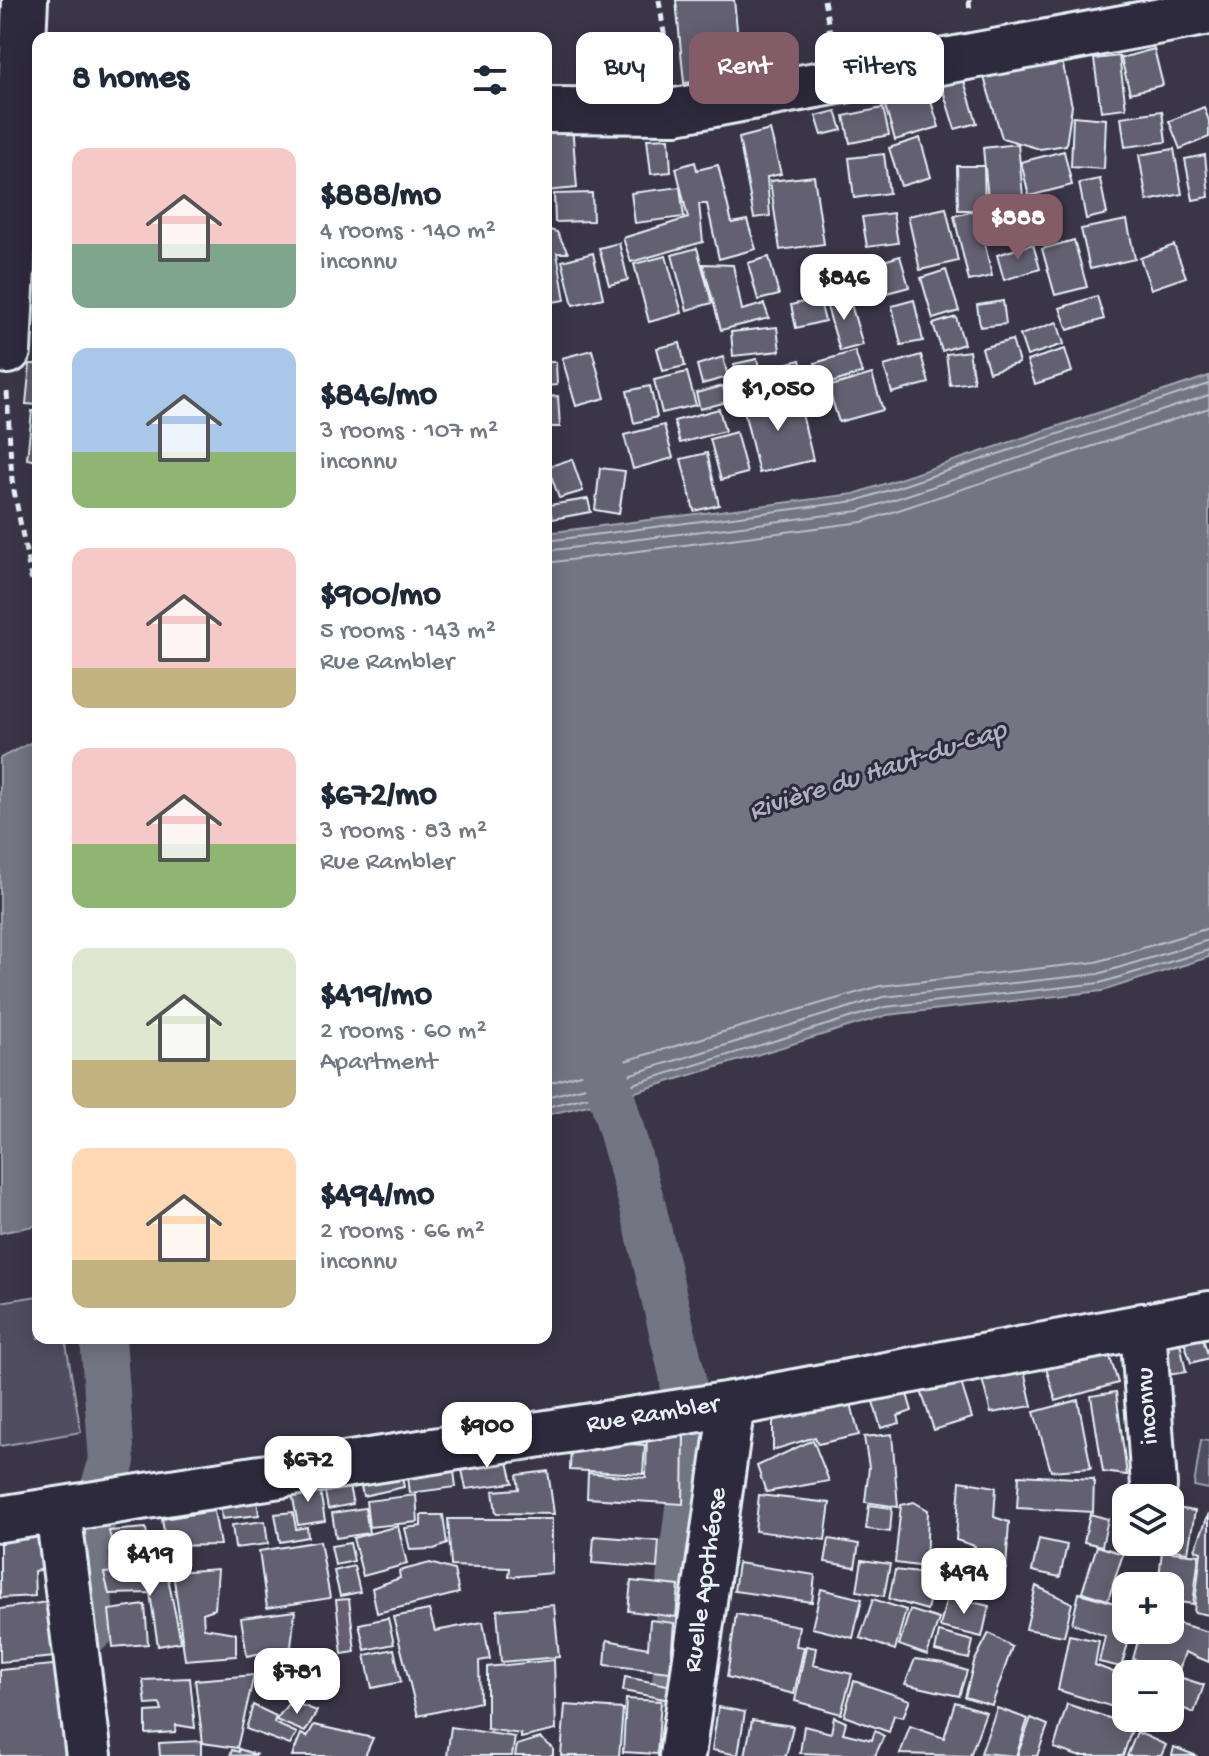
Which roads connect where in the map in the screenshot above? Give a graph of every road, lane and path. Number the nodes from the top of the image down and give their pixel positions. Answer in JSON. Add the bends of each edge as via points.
{"nodes":[{"id":1,"x":25,"y":0,"type":"edge"},
{"id":2,"x":659,"y":0,"type":"edge"},
{"id":3,"x":1209,"y":12,"type":"edge"},
{"id":4,"x":552,"y":110,"type":"edge"},
{"id":5,"x":28,"y":111,"type":"edge"},
{"id":6,"x":676,"y":111,"type":"junction"},
{"id":7,"x":8,"y":351,"type":"joint"},
{"id":8,"x":32,"y":583,"type":"edge"},
{"id":9,"x":1209,"y":1314,"type":"edge"},
{"id":10,"x":1143,"y":1326,"type":"junction"},
{"id":11,"x":732,"y":1404,"type":"junction"},
{"id":12,"x":1154,"y":1484,"type":"edge"},
{"id":13,"x":58,"y":1511,"type":"junction"},
{"id":14,"x":0,"y":1519,"type":"edge"},
{"id":15,"x":89,"y":1756,"type":"edge"},
{"id":16,"x":682,"y":1756,"type":"edge"}],
"edges":[{"from":1,"to":5,"type":"street"},
{"from":2,"to":6,"type":"path"},
{"from":3,"to":6,"type":"street"},
{"from":4,"to":6,"type":"street"},
{"from":5,"to":7,"type":"street"},
{"from":7,"to":8,"type":"path","via":[[12,480]]},
{"from":9,"to":10,"type":"street","name":"Rue Rambler"},
{"from":10,"to":11,"type":"street","name":"Rue Rambler"},
{"from":10,"to":12,"type":"street","name":"inconnu"},
{"from":11,"to":13,"type":"street","name":"Rue Rambler"},
{"from":11,"to":16,"type":"street","name":"Ruelle Apothéose"},
{"from":13,"to":14,"type":"street","name":"Rue Rambler"},
{"from":13,"to":15,"type":"street"}]}
